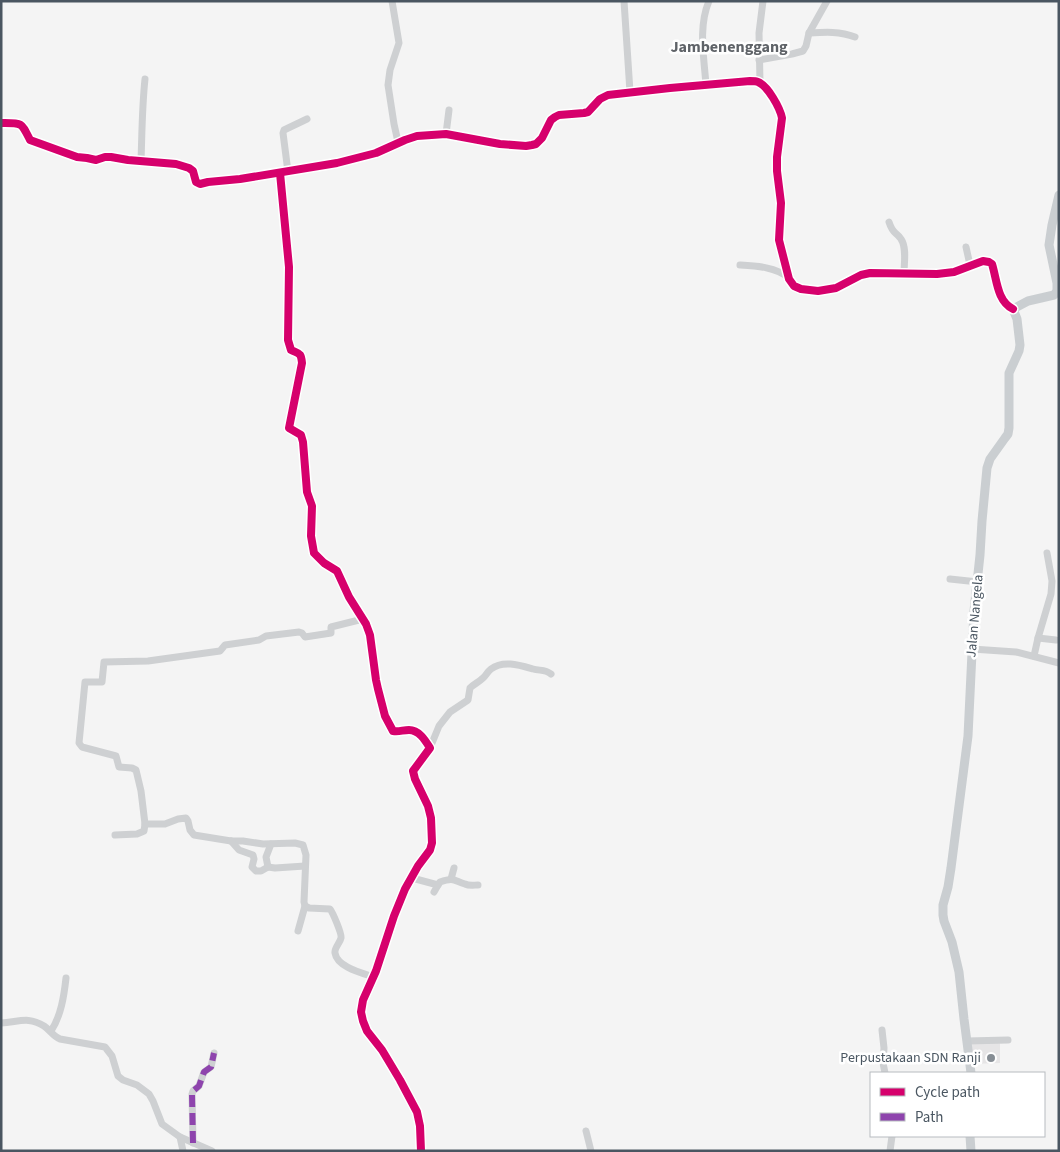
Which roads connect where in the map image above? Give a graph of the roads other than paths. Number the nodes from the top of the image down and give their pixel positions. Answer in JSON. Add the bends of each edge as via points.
{"nodes":[{"id":1,"x":392,"y":1,"type":"edge"},
{"id":2,"x":624,"y":1,"type":"edge"},
{"id":3,"x":710,"y":1,"type":"edge"},
{"id":4,"x":762,"y":1,"type":"edge"},
{"id":5,"x":827,"y":1,"type":"edge"},
{"id":6,"x":809,"y":33,"type":"junction"},
{"id":7,"x":855,"y":37,"type":"dead end"},
{"id":8,"x":760,"y":60,"type":"junction"},
{"id":9,"x":146,"y":79,"type":"dead end"},
{"id":10,"x":760,"y":83,"type":"junction"},
{"id":11,"x":706,"y":85,"type":"junction"},
{"id":12,"x":630,"y":92,"type":"junction"},
{"id":13,"x":449,"y":110,"type":"dead end"},
{"id":14,"x":307,"y":119,"type":"dead end"},
{"id":15,"x":1,"y":123,"type":"edge"},
{"id":16,"x":446,"y":134,"type":"junction"},
{"id":17,"x":398,"y":142,"type":"junction"},
{"id":18,"x":141,"y":161,"type":"junction"},
{"id":19,"x":284,"y":172,"type":"junction"},
{"id":20,"x":1059,"y":195,"type":"edge"},
{"id":21,"x":889,"y":222,"type":"dead end"},
{"id":22,"x":966,"y":247,"type":"dead end"},
{"id":23,"x":740,"y":265,"type":"dead end"},
{"id":24,"x":970,"y":265,"type":"junction"},
{"id":25,"x":904,"y":273,"type":"junction"},
{"id":26,"x":789,"y":279,"type":"junction"},
{"id":27,"x":1056,"y":295,"type":"edge"},
{"id":28,"x":1013,"y":310,"type":"junction"},
{"id":29,"x":1047,"y":553,"type":"dead end"},
{"id":30,"x":950,"y":579,"type":"dead end"},
{"id":31,"x":978,"y":582,"type":"junction"},
{"id":32,"x":363,"y":620,"type":"junction"},
{"id":33,"x":1038,"y":638,"type":"junction"},
{"id":34,"x":1056,"y":640,"type":"dead end"},
{"id":35,"x":972,"y":649,"type":"junction"},
{"id":36,"x":1034,"y":656,"type":"junction"},
{"id":37,"x":1059,"y":663,"type":"edge"},
{"id":38,"x":551,"y":674,"type":"dead end"},
{"id":39,"x":430,"y":748,"type":"junction"},
{"id":40,"x":146,"y":824,"type":"junction"},
{"id":41,"x":116,"y":835,"type":"dead end"},
{"id":42,"x":231,"y":841,"type":"junction"},
{"id":43,"x":271,"y":844,"type":"junction"},
{"id":44,"x":305,"y":866,"type":"junction"},
{"id":45,"x":268,"y":867,"type":"junction"},
{"id":46,"x":454,"y":868,"type":"dead end"},
{"id":47,"x":412,"y":878,"type":"junction"},
{"id":48,"x":451,"y":879,"type":"junction"},
{"id":49,"x":438,"y":885,"type":"junction"},
{"id":50,"x":478,"y":885,"type":"dead end"},
{"id":51,"x":434,"y":892,"type":"dead end"},
{"id":52,"x":305,"y":906,"type":"junction"},
{"id":53,"x":298,"y":931,"type":"dead end"},
{"id":54,"x":374,"y":977,"type":"junction"},
{"id":55,"x":66,"y":978,"type":"dead end"},
{"id":56,"x":1,"y":1022,"type":"edge"},
{"id":57,"x":882,"y":1030,"type":"dead end"},
{"id":58,"x":51,"y":1032,"type":"junction"},
{"id":59,"x":1008,"y":1040,"type":"dead end"},
{"id":60,"x":967,"y":1041,"type":"junction"},
{"id":61,"x":214,"y":1053,"type":"dead end"},
{"id":62,"x":885,"y":1072,"type":"edge"},
{"id":63,"x":971,"y":1072,"type":"edge"},
{"id":64,"x":586,"y":1131,"type":"dead end"},
{"id":65,"x":180,"y":1137,"type":"junction"},
{"id":66,"x":892,"y":1137,"type":"edge"},
{"id":67,"x":970,"y":1137,"type":"edge"},
{"id":68,"x":193,"y":1143,"type":"junction"},
{"id":69,"x":182,"y":1151,"type":"edge"},
{"id":70,"x":212,"y":1151,"type":"edge"},
{"id":71,"x":421,"y":1151,"type":"edge"},
{"id":72,"x":591,"y":1151,"type":"edge"},
{"id":73,"x":890,"y":1151,"type":"edge"},
{"id":74,"x":971,"y":1151,"type":"edge"}],
"edges":[{"from":1,"to":17,"type":"street","via":[[399,44],[388,86]]},
{"from":2,"to":12,"type":"street"},
{"from":3,"to":11,"type":"street","via":[[702,37]]},
{"from":4,"to":8,"type":"street"},
{"from":5,"to":6,"type":"street"},
{"from":6,"to":7,"type":"street","via":[[843,33]]},
{"from":6,"to":8,"type":"street","via":[[804,51]]},
{"from":8,"to":10,"type":"street"},
{"from":9,"to":18,"type":"street"},
{"from":10,"to":11,"type":"street"},
{"from":10,"to":26,"type":"street","via":[[776,102],[782,118],[777,157],[781,203],[779,240]]},
{"from":11,"to":12,"type":"street"},
{"from":12,"to":16,"type":"street","via":[[605,96],[584,114],[555,117],[542,138],[532,145],[500,144]]},
{"from":13,"to":16,"type":"street"},
{"from":14,"to":19,"type":"street","via":[[284,130]]},
{"from":15,"to":18,"type":"street","via":[[19,124],[30,140],[77,156],[96,160],[111,157]]},
{"from":16,"to":17,"type":"street","via":[[417,136]]},
{"from":17,"to":19,"type":"street","via":[[368,156]]},
{"from":18,"to":19,"type":"street","via":[[189,168],[196,182],[204,183]]},
{"from":19,"to":32,"type":"street","via":[[289,267],[288,340],[291,350],[301,356],[302,363],[289,428],[301,435],[303,442],[306,492],[312,506],[310,524],[314,553],[337,571]]},
{"from":20,"to":27,"type":"main road","via":[[1050,240]]},
{"from":21,"to":25,"type":"street","via":[[891,230],[903,242]]},
{"from":22,"to":24,"type":"street"},
{"from":23,"to":26,"type":"street","via":[[779,271]]},
{"from":24,"to":25,"type":"street","via":[[954,272]]},
{"from":24,"to":28,"type":"street","via":[[983,261],[991,263],[1004,301]]},
{"from":25,"to":26,"type":"street","via":[[870,273],[833,288],[811,291],[801,290]]},
{"from":27,"to":28,"type":"main road","via":[[1028,301]]},
{"from":28,"to":31,"type":"main road","name":"Jalan Nangela","via":[[1020,345],[1008,373],[1008,434],[988,463]]},
{"from":29,"to":33,"type":"street","via":[[1051,594]]},
{"from":30,"to":31,"type":"street"},
{"from":31,"to":35,"type":"main road","name":"Jalan Nangela"},
{"from":32,"to":39,"type":"street","via":[[370,635],[376,680],[390,727],[397,732],[417,732]]},
{"from":32,"to":40,"type":"street","via":[[332,627],[332,633],[306,638],[299,632],[266,636],[226,646],[220,651],[148,661],[104,663],[102,682],[85,682],[80,745],[116,756],[121,768],[136,770]]},
{"from":33,"to":34,"type":"street"},
{"from":33,"to":36,"type":"street"},
{"from":35,"to":36,"type":"street"},
{"from":35,"to":60,"type":"main road","name":"Jalan Nangela","via":[[968,744],[943,911],[959,972]]},
{"from":36,"to":37,"type":"street"},
{"from":38,"to":39,"type":"street","via":[[510,663],[489,670],[470,688],[468,700],[450,712],[439,726]]},
{"from":39,"to":47,"type":"street","via":[[413,771],[428,806],[432,843]]},
{"from":40,"to":41,"type":"street","via":[[139,834]]},
{"from":40,"to":42,"type":"street","via":[[165,824],[186,818],[194,835]]},
{"from":42,"to":43,"type":"street"},
{"from":42,"to":45,"type":"street","via":[[239,850],[253,855],[254,870]]},
{"from":43,"to":44,"type":"street","via":[[303,845]]},
{"from":43,"to":45,"type":"street","via":[[266,857]]},
{"from":44,"to":45,"type":"street"},
{"from":44,"to":52,"type":"street"},
{"from":46,"to":48,"type":"street"},
{"from":47,"to":49,"type":"street"},
{"from":47,"to":54,"type":"street","via":[[394,916]]},
{"from":48,"to":49,"type":"street"},
{"from":48,"to":50,"type":"street"},
{"from":49,"to":51,"type":"street"},
{"from":52,"to":53,"type":"street"},
{"from":52,"to":54,"type":"street","via":[[330,909],[341,935],[335,950],[338,959],[353,970]]},
{"from":54,"to":71,"type":"street","via":[[363,1000],[363,1021],[366,1031],[382,1050],[417,1112]]},
{"from":55,"to":58,"type":"street","via":[[63,1000]]},
{"from":56,"to":58,"type":"street","via":[[28,1019]]},
{"from":57,"to":62,"type":"street"},
{"from":58,"to":65,"type":"street","via":[[60,1039],[105,1047],[112,1056],[118,1076],[149,1094],[162,1124]]},
{"from":59,"to":60,"type":"street"},
{"from":60,"to":63,"type":"main road","name":"Jalan Nangela"},
{"from":61,"to":68,"type":"street","via":[[211,1067],[203,1073],[192,1094]]},
{"from":64,"to":72,"type":"street"},
{"from":65,"to":68,"type":"street"},
{"from":65,"to":69,"type":"street"},
{"from":66,"to":73,"type":"street"},
{"from":67,"to":74,"type":"main road"},
{"from":68,"to":70,"type":"street"}]}
